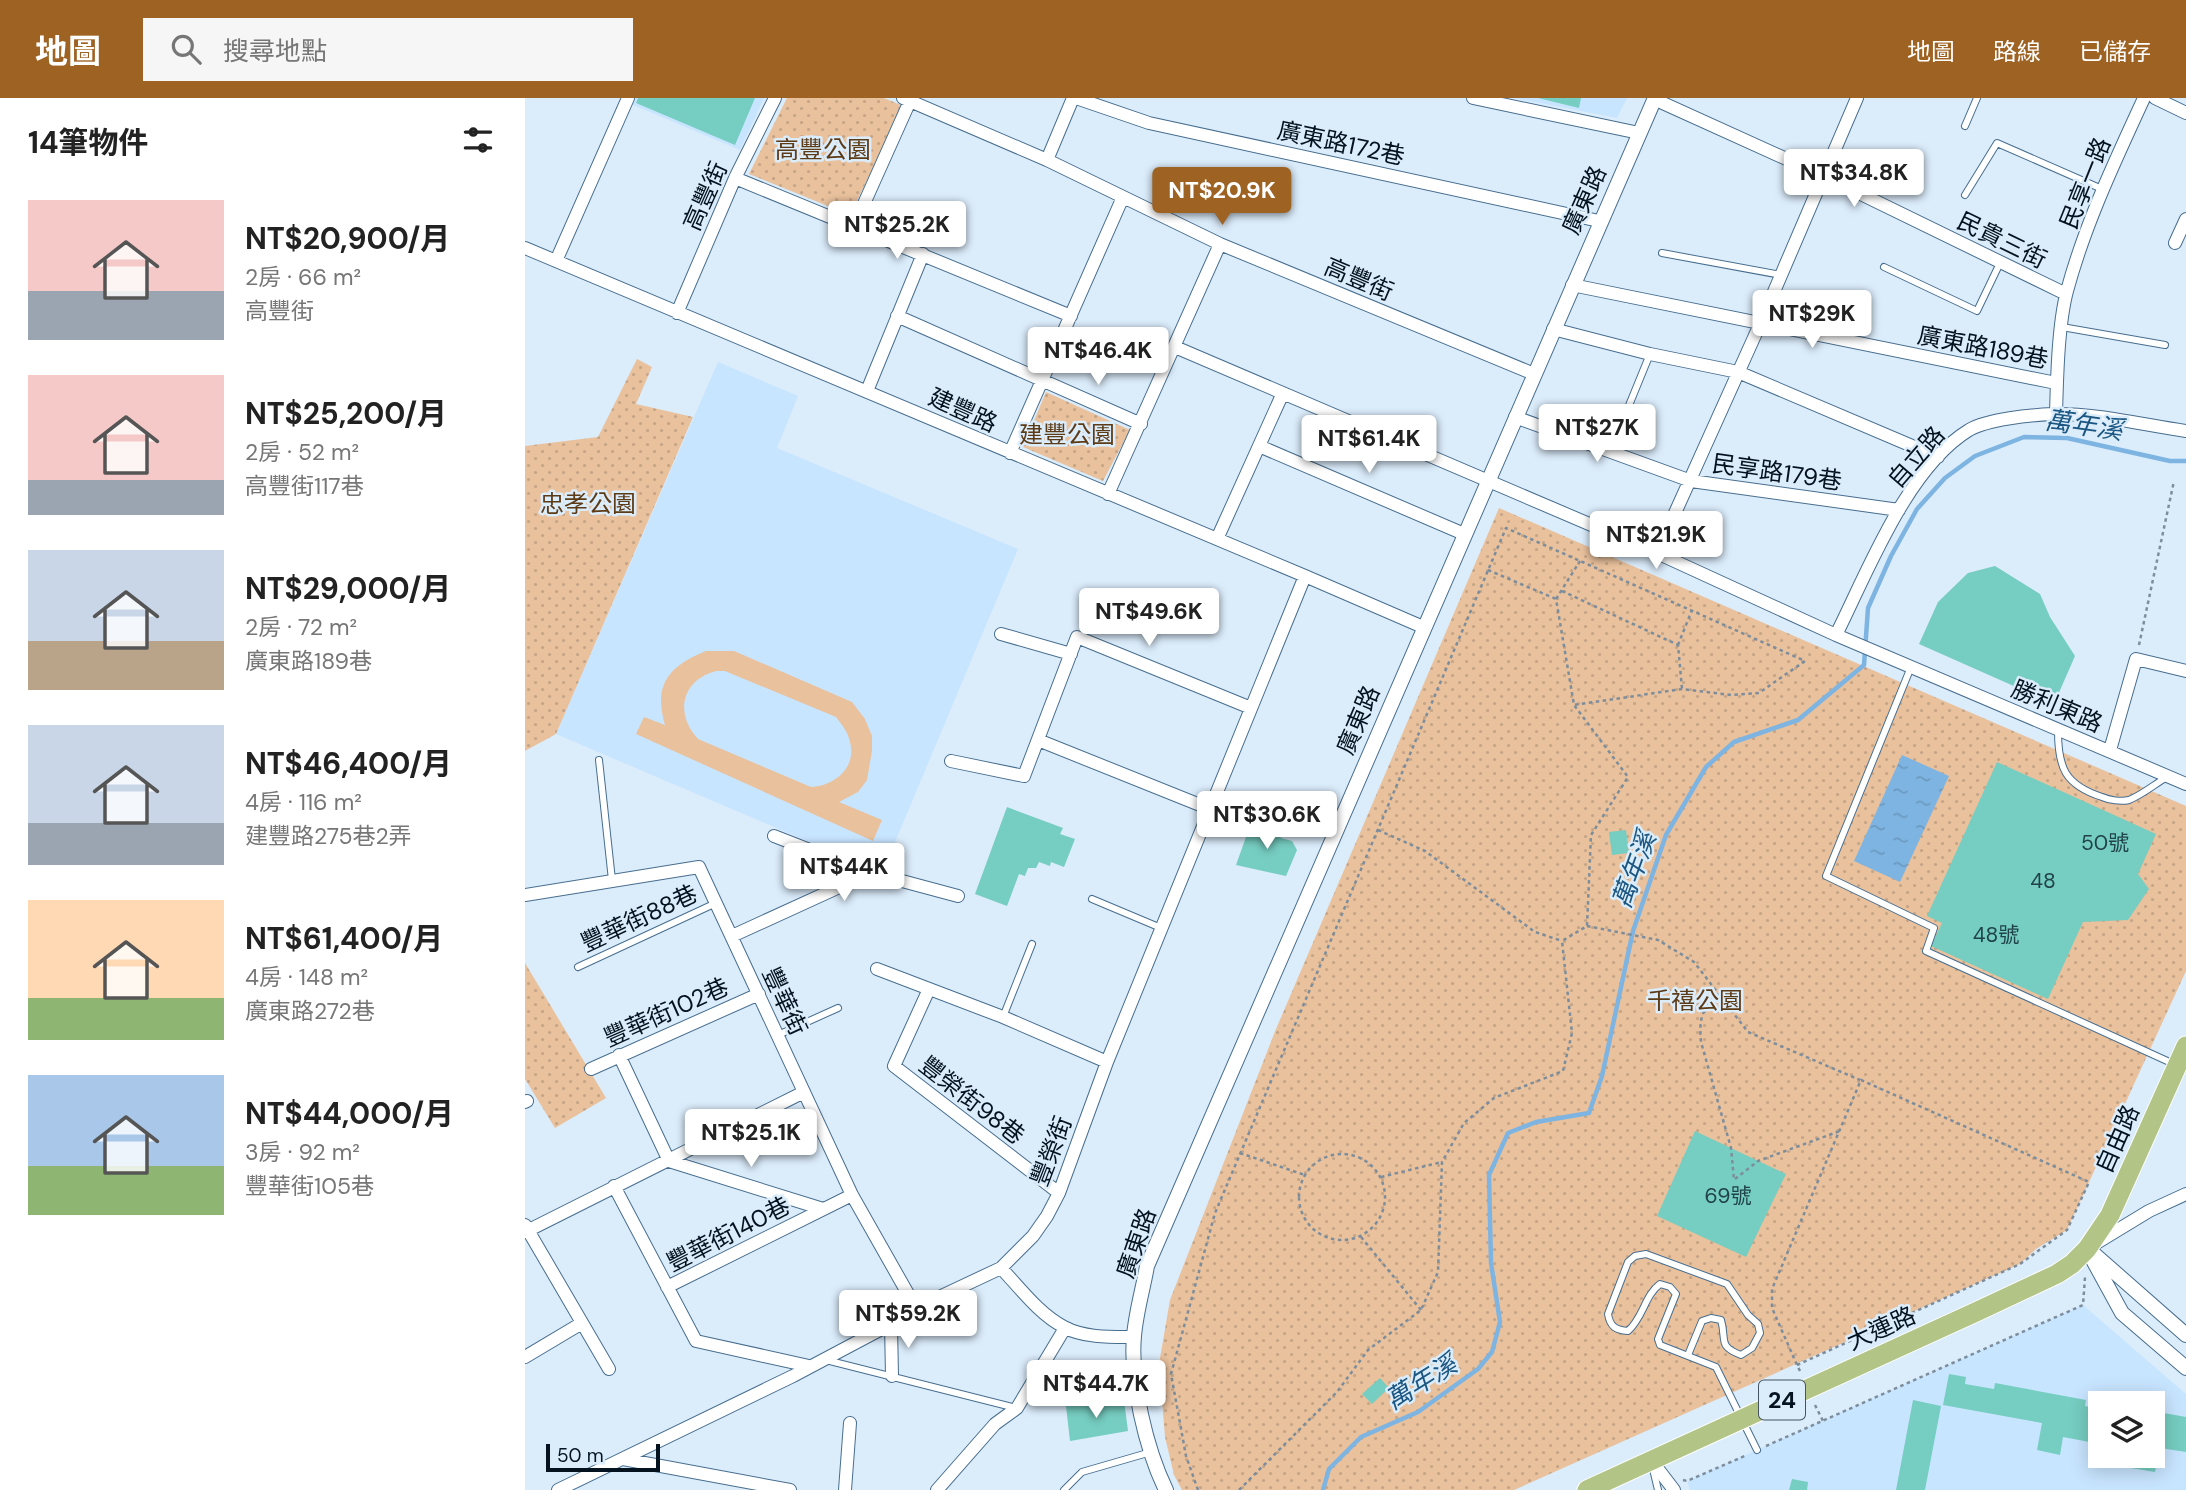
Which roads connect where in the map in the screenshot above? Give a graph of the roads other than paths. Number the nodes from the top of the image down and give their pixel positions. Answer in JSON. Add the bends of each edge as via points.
{"nodes":[{"id":1,"x":628,"y":98,"type":"edge"},
{"id":2,"x":775,"y":98,"type":"edge"},
{"id":3,"x":1074,"y":98,"type":"edge"},
{"id":4,"x":1473,"y":98,"type":"edge"},
{"id":5,"x":1857,"y":98,"type":"edge"},
{"id":6,"x":1977,"y":98,"type":"edge"},
{"id":7,"x":2144,"y":98,"type":"edge"},
{"id":8,"x":2155,"y":98,"type":"edge"},
{"id":9,"x":1654,"y":99,"type":"edge"},
{"id":10,"x":907,"y":100,"type":"edge"},
{"id":11,"x":2186,"y":113,"type":"edge"},
{"id":12,"x":1965,"y":126,"type":"dead end"},
{"id":13,"x":1639,"y":134,"type":"junction"},
{"id":14,"x":1048,"y":160,"type":"junction"},
{"id":15,"x":1824,"y":176,"type":"junction"},
{"id":16,"x":735,"y":178,"type":"junction"},
{"id":17,"x":2102,"y":188,"type":"junction"},
{"id":18,"x":1965,"y":195,"type":"dead end"},
{"id":19,"x":1123,"y":197,"type":"junction"},
{"id":20,"x":2186,"y":219,"type":"edge"},
{"id":21,"x":1599,"y":221,"type":"junction"},
{"id":22,"x":854,"y":226,"type":"junction"},
{"id":23,"x":2175,"y":243,"type":"dead end"},
{"id":24,"x":1220,"y":244,"type":"junction"},
{"id":25,"x":525,"y":247,"type":"edge"},
{"id":26,"x":1662,"y":253,"type":"dead end"},
{"id":27,"x":923,"y":254,"type":"junction"},
{"id":28,"x":556,"y":261,"type":"junction"},
{"id":29,"x":2000,"y":263,"type":"junction"},
{"id":30,"x":1884,"y":267,"type":"dead end"},
{"id":31,"x":1782,"y":275,"type":"junction"},
{"id":32,"x":1572,"y":285,"type":"junction"},
{"id":33,"x":2066,"y":293,"type":"junction"},
{"id":34,"x":677,"y":313,"type":"junction"},
{"id":35,"x":897,"y":316,"type":"junction"},
{"id":36,"x":1071,"y":316,"type":"junction"},
{"id":37,"x":1761,"y":322,"type":"junction"},
{"id":38,"x":2062,"y":327,"type":"junction"},
{"id":39,"x":1553,"y":329,"type":"junction"},
{"id":40,"x":2165,"y":345,"type":"dead end"},
{"id":41,"x":1175,"y":347,"type":"junction"},
{"id":42,"x":1650,"y":354,"type":"junction"},
{"id":43,"x":1738,"y":372,"type":"junction"},
{"id":44,"x":1534,"y":374,"type":"junction"},
{"id":45,"x":1042,"y":380,"type":"junction"},
{"id":46,"x":2056,"y":383,"type":"junction"},
{"id":47,"x":867,"y":391,"type":"junction"},
{"id":48,"x":1282,"y":394,"type":"junction"},
{"id":49,"x":2056,"y":414,"type":"junction"},
{"id":50,"x":1515,"y":417,"type":"junction"},
{"id":51,"x":1623,"y":420,"type":"dead end"},
{"id":52,"x":1141,"y":424,"type":"junction"},
{"id":53,"x":2186,"y":431,"type":"edge"},
{"id":54,"x":1259,"y":446,"type":"junction"},
{"id":55,"x":1010,"y":453,"type":"junction"},
{"id":56,"x":1938,"y":457,"type":"junction"},
{"id":57,"x":1691,"y":481,"type":"junction"},
{"id":58,"x":1487,"y":482,"type":"junction"},
{"id":59,"x":1108,"y":494,"type":"junction"},
{"id":60,"x":1899,"y":510,"type":"junction"},
{"id":61,"x":1464,"y":534,"type":"junction"},
{"id":62,"x":1217,"y":539,"type":"junction"},
{"id":63,"x":1657,"y":553,"type":"junction"},
{"id":64,"x":1305,"y":576,"type":"junction"},
{"id":65,"x":1423,"y":627,"type":"junction"},
{"id":66,"x":1001,"y":634,"type":"dead end"},
{"id":67,"x":1836,"y":635,"type":"junction"},
{"id":68,"x":1071,"y":654,"type":"junction"},
{"id":69,"x":1911,"y":667,"type":"junction"},
{"id":70,"x":2186,"y":671,"type":"edge"},
{"id":71,"x":1251,"y":708,"type":"junction"},
{"id":72,"x":2058,"y":729,"type":"junction"},
{"id":73,"x":1038,"y":740,"type":"junction"},
{"id":74,"x":2109,"y":750,"type":"junction"},
{"id":75,"x":599,"y":760,"type":"dead end"},
{"id":76,"x":951,"y":761,"type":"dead end"},
{"id":77,"x":2169,"y":776,"type":"junction"},
{"id":78,"x":2186,"y":783,"type":"edge"},
{"id":79,"x":1210,"y":809,"type":"junction"},
{"id":80,"x":774,"y":836,"type":"dead end"},
{"id":81,"x":861,"y":870,"type":"junction"},
{"id":82,"x":612,"y":880,"type":"junction"},
{"id":83,"x":525,"y":892,"type":"edge"},
{"id":84,"x":958,"y":896,"type":"dead end"},
{"id":85,"x":1092,"y":899,"type":"dead end"},
{"id":86,"x":716,"y":903,"type":"junction"},
{"id":87,"x":1161,"y":928,"type":"junction"},
{"id":88,"x":731,"y":936,"type":"junction"},
{"id":89,"x":1032,"y":944,"type":"dead end"},
{"id":90,"x":578,"y":967,"type":"dead end"},
{"id":91,"x":877,"y":969,"type":"dead end"},
{"id":92,"x":929,"y":989,"type":"junction"},
{"id":93,"x":759,"y":994,"type":"junction"},
{"id":94,"x":838,"y":1007,"type":"dead end"},
{"id":95,"x":1003,"y":1017,"type":"junction"},
{"id":96,"x":778,"y":1035,"type":"junction"},
{"id":97,"x":2186,"y":1046,"type":"edge"},
{"id":98,"x":619,"y":1055,"type":"junction"},
{"id":99,"x":1107,"y":1062,"type":"junction"},
{"id":100,"x":2178,"y":1066,"type":"junction"},
{"id":101,"x":591,"y":1069,"type":"dead end"},
{"id":102,"x":804,"y":1092,"type":"junction"},
{"id":103,"x":669,"y":1161,"type":"junction"},
{"id":104,"x":614,"y":1186,"type":"junction"},
{"id":105,"x":1059,"y":1193,"type":"junction"},
{"id":106,"x":2186,"y":1194,"type":"edge"},
{"id":107,"x":852,"y":1195,"type":"junction"},
{"id":108,"x":823,"y":1209,"type":"junction"},
{"id":109,"x":526,"y":1229,"type":"edge"},
{"id":110,"x":2087,"y":1249,"type":"junction"},
{"id":111,"x":1001,"y":1268,"type":"junction"},
{"id":112,"x":667,"y":1287,"type":"junction"},
{"id":113,"x":916,"y":1308,"type":"junction"},
{"id":114,"x":582,"y":1323,"type":"junction"},
{"id":115,"x":891,"y":1324,"type":"junction"},
{"id":116,"x":1065,"y":1328,"type":"junction"},
{"id":117,"x":2186,"y":1335,"type":"edge"},
{"id":118,"x":1134,"y":1336,"type":"junction"},
{"id":119,"x":1688,"y":1355,"type":"junction"},
{"id":120,"x":525,"y":1357,"type":"edge"},
{"id":121,"x":824,"y":1360,"type":"junction"},
{"id":122,"x":809,"y":1366,"type":"junction"},
{"id":123,"x":2186,"y":1368,"type":"edge"},
{"id":124,"x":609,"y":1369,"type":"dead end"},
{"id":125,"x":892,"y":1376,"type":"junction"},
{"id":126,"x":1017,"y":1408,"type":"junction"},
{"id":127,"x":1741,"y":1419,"type":"junction"},
{"id":128,"x":850,"y":1423,"type":"dead end"},
{"id":129,"x":1757,"y":1450,"type":"road end"},
{"id":130,"x":1151,"y":1452,"type":"junction"},
{"id":131,"x":622,"y":1459,"type":"junction"},
{"id":132,"x":1651,"y":1460,"type":"junction"},
{"id":133,"x":1675,"y":1484,"type":"edge"},
{"id":134,"x":558,"y":1490,"type":"edge"},
{"id":135,"x":790,"y":1490,"type":"edge"},
{"id":136,"x":845,"y":1490,"type":"edge"},
{"id":137,"x":937,"y":1490,"type":"edge"},
{"id":138,"x":1064,"y":1490,"type":"edge"},
{"id":139,"x":1165,"y":1490,"type":"edge"},
{"id":140,"x":1587,"y":1490,"type":"edge"},
{"id":141,"x":1658,"y":1490,"type":"edge"}],
"edges":[{"from":1,"to":28,"type":"street"},
{"from":2,"to":16,"type":"street","name":"高豐街"},
{"from":3,"to":14,"type":"street"},
{"from":3,"to":21,"type":"street","name":"廣東路172巷","via":[[1149,123]]},
{"from":4,"to":13,"type":"street"},
{"from":5,"to":15,"type":"street"},
{"from":6,"to":12,"type":"lane"},
{"from":7,"to":17,"type":"street","name":"民享一路"},
{"from":8,"to":11,"type":"street"},
{"from":9,"to":13,"type":"street","name":"廣東路"},
{"from":9,"to":15,"type":"street","name":"民貴三街"},
{"from":10,"to":14,"type":"street","name":"高豐街"},
{"from":10,"to":22,"type":"street"},
{"from":13,"to":21,"type":"street","name":"廣東路"},
{"from":14,"to":19,"type":"street","name":"高豐街"},
{"from":15,"to":29,"type":"street","name":"民貴三街"},
{"from":15,"to":31,"type":"street"},
{"from":16,"to":22,"type":"street"},
{"from":16,"to":34,"type":"street","name":"高豐街"},
{"from":17,"to":18,"type":"lane","via":[[1997,143]]},
{"from":17,"to":33,"type":"street","name":"民享一路"},
{"from":19,"to":24,"type":"street","name":"高豐街"},
{"from":19,"to":36,"type":"street"},
{"from":20,"to":23,"type":"street"},
{"from":21,"to":32,"type":"street","name":"廣東路"},
{"from":22,"to":27,"type":"street"},
{"from":24,"to":41,"type":"street"},
{"from":24,"to":44,"type":"street","name":"高豐街"},
{"from":25,"to":28,"type":"street","name":"建豐路"},
{"from":26,"to":31,"type":"lane"},
{"from":27,"to":35,"type":"street"},
{"from":27,"to":36,"type":"street"},
{"from":28,"to":34,"type":"street","name":"建豐路"},
{"from":29,"to":30,"type":"lane","via":[[1977,311]]},
{"from":29,"to":33,"type":"street","name":"民貴三街"},
{"from":31,"to":37,"type":"street"},
{"from":32,"to":37,"type":"street","name":"廣東路189巷"},
{"from":32,"to":39,"type":"street","name":"廣東路"},
{"from":33,"to":38,"type":"street","name":"民享一路"},
{"from":34,"to":47,"type":"street","name":"建豐路"},
{"from":35,"to":45,"type":"street"},
{"from":35,"to":47,"type":"street"},
{"from":36,"to":45,"type":"street"},
{"from":37,"to":43,"type":"street"},
{"from":37,"to":46,"type":"street","name":"廣東路189巷"},
{"from":38,"to":40,"type":"lane"},
{"from":38,"to":46,"type":"street","name":"民享一路"},
{"from":39,"to":42,"type":"street"},
{"from":39,"to":44,"type":"street","name":"廣東路"},
{"from":41,"to":48,"type":"street"},
{"from":41,"to":52,"type":"street"},
{"from":42,"to":43,"type":"street"},
{"from":42,"to":51,"type":"lane"},
{"from":43,"to":56,"type":"street"},
{"from":43,"to":57,"type":"street"},
{"from":44,"to":50,"type":"street","name":"廣東路"},
{"from":45,"to":52,"type":"street"},
{"from":45,"to":55,"type":"street"},
{"from":46,"to":49,"type":"street","name":"民享一路"},
{"from":47,"to":55,"type":"street","name":"建豐路"},
{"from":48,"to":54,"type":"street"},
{"from":48,"to":58,"type":"street"},
{"from":49,"to":53,"type":"street","name":"自立路"},
{"from":49,"to":56,"type":"street","name":"自立路","via":[[2015,416],[1970,429]]},
{"from":50,"to":57,"type":"street","name":"民享路179巷"},
{"from":50,"to":58,"type":"street","name":"廣東路"},
{"from":52,"to":59,"type":"street"},
{"from":54,"to":61,"type":"street"},
{"from":54,"to":62,"type":"street"},
{"from":55,"to":59,"type":"street","name":"建豐路"},
{"from":56,"to":60,"type":"street","name":"自立路"},
{"from":57,"to":60,"type":"street","name":"民享路179巷"},
{"from":57,"to":63,"type":"street"},
{"from":58,"to":61,"type":"street","name":"廣東路"},
{"from":58,"to":63,"type":"street"},
{"from":59,"to":62,"type":"street","name":"建豐路"},
{"from":60,"to":67,"type":"street","name":"自立路"},
{"from":61,"to":65,"type":"street","name":"廣東路"},
{"from":62,"to":64,"type":"street","name":"建豐路"},
{"from":63,"to":67,"type":"street"},
{"from":64,"to":65,"type":"street","name":"建豐路"},
{"from":64,"to":71,"type":"street","name":"豐榮街"},
{"from":65,"to":118,"type":"street","name":"廣東路","via":[[1147,1266]]},
{"from":66,"to":68,"type":"street"},
{"from":67,"to":69,"type":"street","name":"勝利東路"},
{"from":68,"to":71,"type":"street","via":[[1077,637]]},
{"from":68,"to":73,"type":"street"},
{"from":69,"to":72,"type":"street","name":"勝利東路"},
{"from":69,"to":100,"type":"lane","via":[[1826,876],[1934,928],[1926,951]]},
{"from":70,"to":74,"type":"street","via":[[2136,659]]},
{"from":71,"to":79,"type":"street","name":"豐榮街"},
{"from":72,"to":74,"type":"street","name":"勝利東路"},
{"from":72,"to":77,"type":"lane","via":[[2065,772],[2079,789],[2126,801]]},
{"from":73,"to":76,"type":"street","via":[[1024,776]]},
{"from":73,"to":79,"type":"street"},
{"from":74,"to":77,"type":"street","name":"勝利東路"},
{"from":75,"to":82,"type":"lane"},
{"from":77,"to":78,"type":"street","name":"勝利東路"},
{"from":79,"to":87,"type":"street","name":"豐榮街"},
{"from":80,"to":81,"type":"street"},
{"from":81,"to":84,"type":"street"},
{"from":81,"to":88,"type":"street","via":[[859,878]]},
{"from":82,"to":83,"type":"street","name":"豐華街"},
{"from":82,"to":86,"type":"street","name":"豐華街","via":[[699,867]]},
{"from":85,"to":87,"type":"lane"},
{"from":86,"to":88,"type":"street","name":"豐華街"},
{"from":86,"to":90,"type":"lane","name":"豐華街88巷"},
{"from":87,"to":99,"type":"street","name":"豐榮街"},
{"from":88,"to":93,"type":"street","name":"豐華街"},
{"from":89,"to":95,"type":"lane"},
{"from":91,"to":92,"type":"street"},
{"from":92,"to":95,"type":"street"},
{"from":92,"to":105,"type":"street","name":"豐榮街98巷","via":[[894,1066]]},
{"from":93,"to":96,"type":"street","name":"豐華街"},
{"from":93,"to":98,"type":"street","name":"豐華街102巷"},
{"from":94,"to":96,"type":"lane"},
{"from":95,"to":99,"type":"street"},
{"from":96,"to":102,"type":"street","name":"豐華街"},
{"from":97,"to":100,"type":"main road","name":"自由路","number":"24"},
{"from":98,"to":101,"type":"street","name":"豐華街102巷"},
{"from":98,"to":103,"type":"street"},
{"from":99,"to":105,"type":"street","name":"豐榮街"},
{"from":100,"to":110,"type":"main road","name":"自由路","number":"24","via":[[2110,1215]]},
{"from":102,"to":103,"type":"street"},
{"from":102,"to":107,"type":"street","name":"豐華街"},
{"from":103,"to":104,"type":"street"},
{"from":103,"to":108,"type":"street"},
{"from":104,"to":109,"type":"street"},
{"from":104,"to":112,"type":"street"},
{"from":105,"to":111,"type":"street","name":"豐榮街","via":[[1033,1236]]},
{"from":106,"to":110,"type":"street","name":"大連路"},
{"from":107,"to":108,"type":"street","name":"豐華街140巷"},
{"from":107,"to":113,"type":"street","name":"豐華街"},
{"from":108,"to":112,"type":"street","name":"豐華街140巷"},
{"from":109,"to":114,"type":"street"},
{"from":110,"to":117,"type":"street"},
{"from":110,"to":123,"type":"street","via":[[2122,1313]]},
{"from":110,"to":127,"type":"main road","name":"大連路","number":"24","via":[[2057,1274]]},
{"from":111,"to":113,"type":"street","name":"豐榮街"},
{"from":111,"to":116,"type":"street","via":[[1036,1306]]},
{"from":112,"to":122,"type":"street","name":"豐華街140巷","via":[[696,1341]]},
{"from":113,"to":115,"type":"street","name":"豐榮街"},
{"from":114,"to":120,"type":"street"},
{"from":114,"to":124,"type":"street"},
{"from":115,"to":121,"type":"street","name":"豐榮街"},
{"from":115,"to":125,"type":"street"},
{"from":116,"to":118,"type":"street","via":[[1111,1337]]},
{"from":116,"to":126,"type":"street"},
{"from":118,"to":130,"type":"street","name":"廣東路","via":[[1136,1386]]},
{"from":119,"to":119,"type":"lane","via":[[1660,1345],[1658,1339],[1676,1294],[1670,1287],[1660,1284],[1654,1289],[1628,1331],[1616,1330],[1609,1323],[1608,1314],[1628,1262],[1635,1256],[1646,1254],[1727,1284],[1758,1324],[1760,1333],[1752,1348],[1741,1355],[1728,1350],[1723,1342],[1721,1320],[1702,1321]]},
{"from":119,"to":127,"type":"lane","via":[[1716,1367]]},
{"from":121,"to":122,"type":"street","name":"豐榮街"},
{"from":121,"to":125,"type":"lane"},
{"from":122,"to":131,"type":"street","name":"豐榮街"},
{"from":125,"to":126,"type":"lane"},
{"from":126,"to":137,"type":"street","via":[[995,1424]]},
{"from":127,"to":129,"type":"lane"},
{"from":127,"to":132,"type":"main road","name":"大連路","number":"24"},
{"from":128,"to":136,"type":"street"},
{"from":130,"to":138,"type":"lane","via":[[1082,1472]]},
{"from":130,"to":139,"type":"street","name":"廣東路"},
{"from":131,"to":134,"type":"street","name":"豐榮街"},
{"from":131,"to":135,"type":"street"},
{"from":132,"to":133,"type":"street"},
{"from":132,"to":140,"type":"main road","name":"大連路","number":"24"},
{"from":132,"to":141,"type":"lane"}]}
